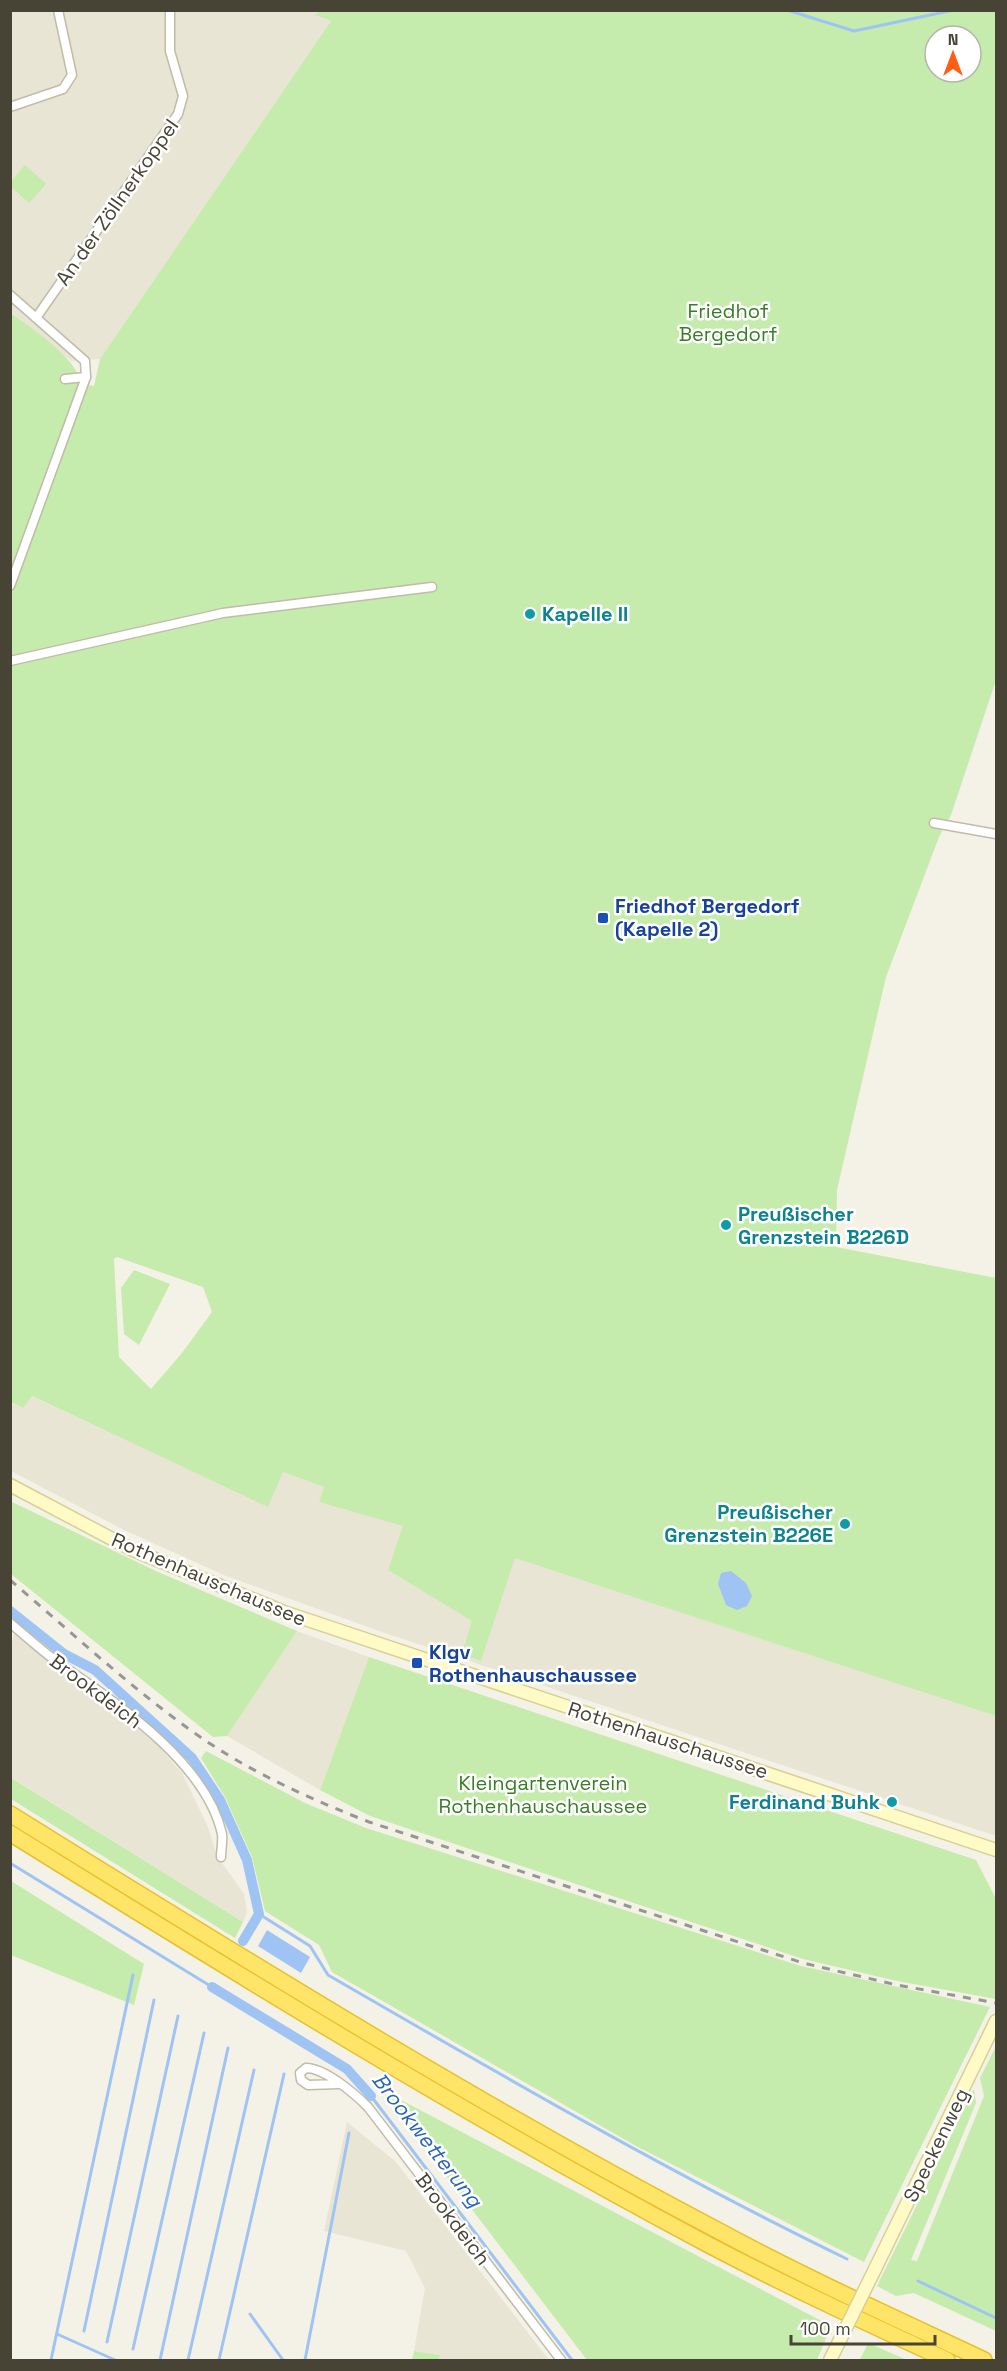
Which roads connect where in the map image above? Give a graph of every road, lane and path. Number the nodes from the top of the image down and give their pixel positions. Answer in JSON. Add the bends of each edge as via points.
{"nodes":[{"id":1,"x":58,"y":10,"type":"edge"},
{"id":2,"x":171,"y":10,"type":"edge"},
{"id":3,"x":10,"y":107,"type":"edge"},
{"id":4,"x":10,"y":295,"type":"edge"},
{"id":5,"x":36,"y":318,"type":"junction"},
{"id":6,"x":86,"y":377,"type":"junction"},
{"id":7,"x":65,"y":379,"type":"dead end"},
{"id":8,"x":10,"y":586,"type":"edge"},
{"id":9,"x":432,"y":587,"type":"dead end"},
{"id":10,"x":10,"y":661,"type":"edge"},
{"id":11,"x":934,"y":823,"type":"dead end"},
{"id":12,"x":996,"y":834,"type":"edge"},
{"id":13,"x":10,"y":1485,"type":"edge"},
{"id":14,"x":10,"y":1623,"type":"edge"},
{"id":15,"x":10,"y":1814,"type":"edge"},
{"id":16,"x":10,"y":1833,"type":"edge"},
{"id":17,"x":996,"y":1850,"type":"edge"},
{"id":18,"x":221,"y":1857,"type":"dead end"},
{"id":19,"x":996,"y":2021,"type":"edge"},
{"id":20,"x":339,"y":2084,"type":"dead end"},
{"id":21,"x":561,"y":2361,"type":"edge"},
{"id":22,"x":830,"y":2361,"type":"edge"},
{"id":23,"x":947,"y":2361,"type":"edge"},
{"id":24,"x":984,"y":2361,"type":"edge"}],
"edges":[{"from":1,"to":3,"type":"street","via":[[72,75],[63,89]]},
{"from":2,"to":5,"type":"street","name":"An der Zöllnerkoppel","via":[[170,51],[183,96],[178,114]]},
{"from":4,"to":5,"type":"street"},
{"from":5,"to":6,"type":"street","via":[[86,361]]},
{"from":6,"to":7,"type":"street"},
{"from":6,"to":8,"type":"street"},
{"from":9,"to":10,"type":"street","via":[[223,613]]},
{"from":11,"to":12,"type":"street"},
{"from":13,"to":17,"type":"main road","name":"Rothenhauschaussee","via":[[133,1550],[284,1612]]},
{"from":14,"to":18,"type":"street","name":"Brookdeich","via":[[58,1663],[110,1697],[153,1733],[185,1768],[207,1799],[222,1835]]},
{"from":15,"to":24,"type":"highway","via":[[415,2062],[616,2176],[729,2237]]},
{"from":16,"to":23,"type":"highway","via":[[396,2069],[608,2190],[712,2246]]},
{"from":19,"to":22,"type":"main road","name":"Speckenweg","bridge":true},
{"from":20,"to":21,"type":"street","name":"Brookdeich","via":[[368,2107]]}]}
